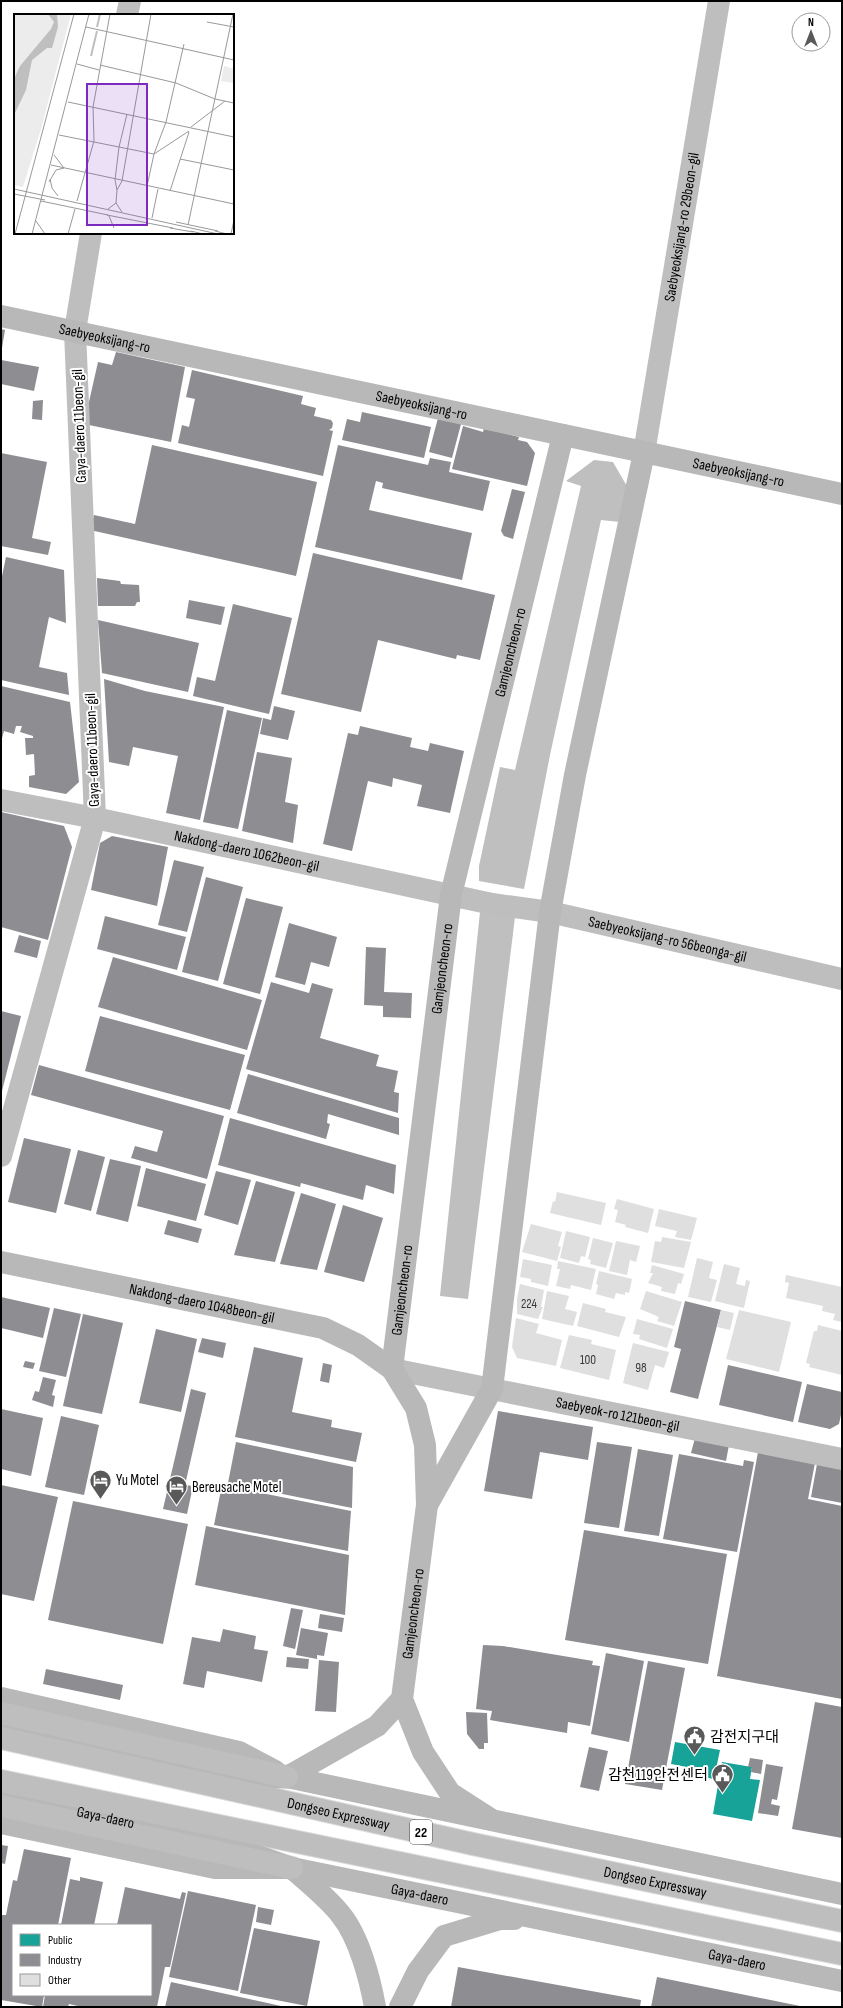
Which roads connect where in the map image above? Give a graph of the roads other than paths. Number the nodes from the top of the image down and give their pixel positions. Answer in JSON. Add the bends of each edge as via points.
{"nodes":[{"id":1,"x":130,"y":1,"type":"edge"},
{"id":2,"x":719,"y":1,"type":"edge"},
{"id":3,"x":127,"y":14,"type":"edge"},
{"id":4,"x":91,"y":234,"type":"edge"},
{"id":5,"x":1,"y":316,"type":"edge"},
{"id":6,"x":75,"y":331,"type":"junction"},
{"id":7,"x":563,"y":435,"type":"junction"},
{"id":8,"x":644,"y":453,"type":"junction"},
{"id":9,"x":842,"y":494,"type":"edge"},
{"id":10,"x":1,"y":800,"type":"edge"},
{"id":11,"x":95,"y":818,"type":"junction"},
{"id":12,"x":451,"y":895,"type":"junction"},
{"id":13,"x":492,"y":904,"type":"joint"},
{"id":14,"x":550,"y":912,"type":"junction"},
{"id":15,"x":842,"y":979,"type":"edge"},
{"id":16,"x":1,"y":1156,"type":"edge"},
{"id":17,"x":1,"y":1262,"type":"edge"},
{"id":18,"x":392,"y":1369,"type":"junction"},
{"id":19,"x":492,"y":1389,"type":"junction"},
{"id":20,"x":842,"y":1459,"type":"edge"},
{"id":21,"x":427,"y":1505,"type":"junction"},
{"id":22,"x":1,"y":1698,"type":"edge"},
{"id":23,"x":402,"y":1699,"type":"junction"},
{"id":24,"x":1,"y":1713,"type":"edge"},
{"id":25,"x":1,"y":1726,"type":"edge"},
{"id":26,"x":1,"y":1738,"type":"edge"},
{"id":27,"x":287,"y":1777,"type":"junction"},
{"id":28,"x":1,"y":1781,"type":"edge"},
{"id":29,"x":1,"y":1795,"type":"edge"},
{"id":30,"x":1,"y":1806,"type":"edge"},
{"id":31,"x":492,"y":1820,"type":"junction"},
{"id":32,"x":1,"y":1823,"type":"edge"},
{"id":33,"x":292,"y":1868,"type":"junction"},
{"id":34,"x":842,"y":1894,"type":"edge"},
{"id":35,"x":534,"y":1918,"type":"junction"},
{"id":36,"x":842,"y":1921,"type":"edge"},
{"id":37,"x":842,"y":1954,"type":"edge"},
{"id":38,"x":842,"y":1981,"type":"edge"},
{"id":39,"x":375,"y":2007,"type":"edge"},
{"id":40,"x":400,"y":2007,"type":"edge"}],
"edges":[{"from":1,"to":3,"type":"main road"},
{"from":2,"to":8,"type":"main road","name":"Saebyeoksijang-ro 29beon-gil"},
{"from":4,"to":6,"type":"main road","name":"Gaya-daero 11beon-gil"},
{"from":5,"to":6,"type":"street","name":"Saebyeoksijang-ro"},
{"from":6,"to":7,"type":"street","name":"Saebyeoksijang-ro"},
{"from":6,"to":11,"type":"main road","name":"Gaya-daero 11beon-gil"},
{"from":7,"to":8,"type":"street","name":"Saebyeoksijang-ro"},
{"from":7,"to":12,"type":"street","name":"Gamjeoncheon-ro"},
{"from":8,"to":9,"type":"street","name":"Saebyeoksijang-ro"},
{"from":8,"to":14,"type":"street","name":"Gamjeoncheon-ro","via":[[575,775]]},
{"from":10,"to":11,"type":"main road","name":"Nakdong-daero 1062beon-gil"},
{"from":11,"to":12,"type":"main road","name":"Nakdong-daero 1062beon-gil"},
{"from":11,"to":16,"type":"main road","name":"Gaya-daero 11beon-gil"},
{"from":12,"to":13,"type":"main road","name":"Nakdong-daero 1062beon-gil"},
{"from":12,"to":18,"type":"street","name":"Gamjeoncheon-ro"},
{"from":13,"to":14,"type":"main road","name":"Saebyeoksijang-ro 56beonga-gil"},
{"from":14,"to":15,"type":"main road","name":"Saebyeoksijang-ro 56beonga-gil"},
{"from":14,"to":19,"type":"street","name":"Gamjeoncheon-ro"},
{"from":17,"to":18,"type":"street","name":"Nakdong-daero 1048beon-gil","via":[[323,1328],[358,1345]]},
{"from":18,"to":19,"type":"main road","name":"Saebyeok-ro 121beon-gil"},
{"from":18,"to":21,"type":"street","name":"Gamjeoncheon-ro","via":[[416,1408],[425,1446]]},
{"from":19,"to":20,"type":"main road","name":"Saebyeok-ro 121beon-gil"},
{"from":19,"to":21,"type":"street","name":"Gamjeoncheon-ro"},
{"from":21,"to":23,"type":"street","name":"Gamjeoncheon-ro"},
{"from":22,"to":27,"type":"street","via":[[239,1752]]},
{"from":23,"to":27,"type":"street","via":[[377,1726]]},
{"from":23,"to":31,"type":"street","via":[[423,1752],[450,1793]]},
{"from":24,"to":27,"type":"main road"},
{"from":25,"to":27,"type":"street","via":[[234,1779]]},
{"from":26,"to":36,"type":"main road","name":"Dongseo Expressway","number":"22","via":[[473,1844]]},
{"from":27,"to":31,"type":"street"},
{"from":28,"to":37,"type":"main road","number":"22"},
{"from":29,"to":33,"type":"street","name":"Gaya-daero","via":[[217,1840]]},
{"from":30,"to":33,"type":"main road"},
{"from":31,"to":34,"type":"street"},
{"from":32,"to":33,"type":"street","via":[[215,1868]]},
{"from":33,"to":35,"type":"street","name":"Gaya-daero"},
{"from":33,"to":39,"type":"street","via":[[342,1915],[359,1948],[372,1988]]},
{"from":35,"to":38,"type":"street","name":"Gaya-daero"},
{"from":35,"to":40,"type":"street","via":[[500,1919],[444,1936],[418,1971]]}]}
